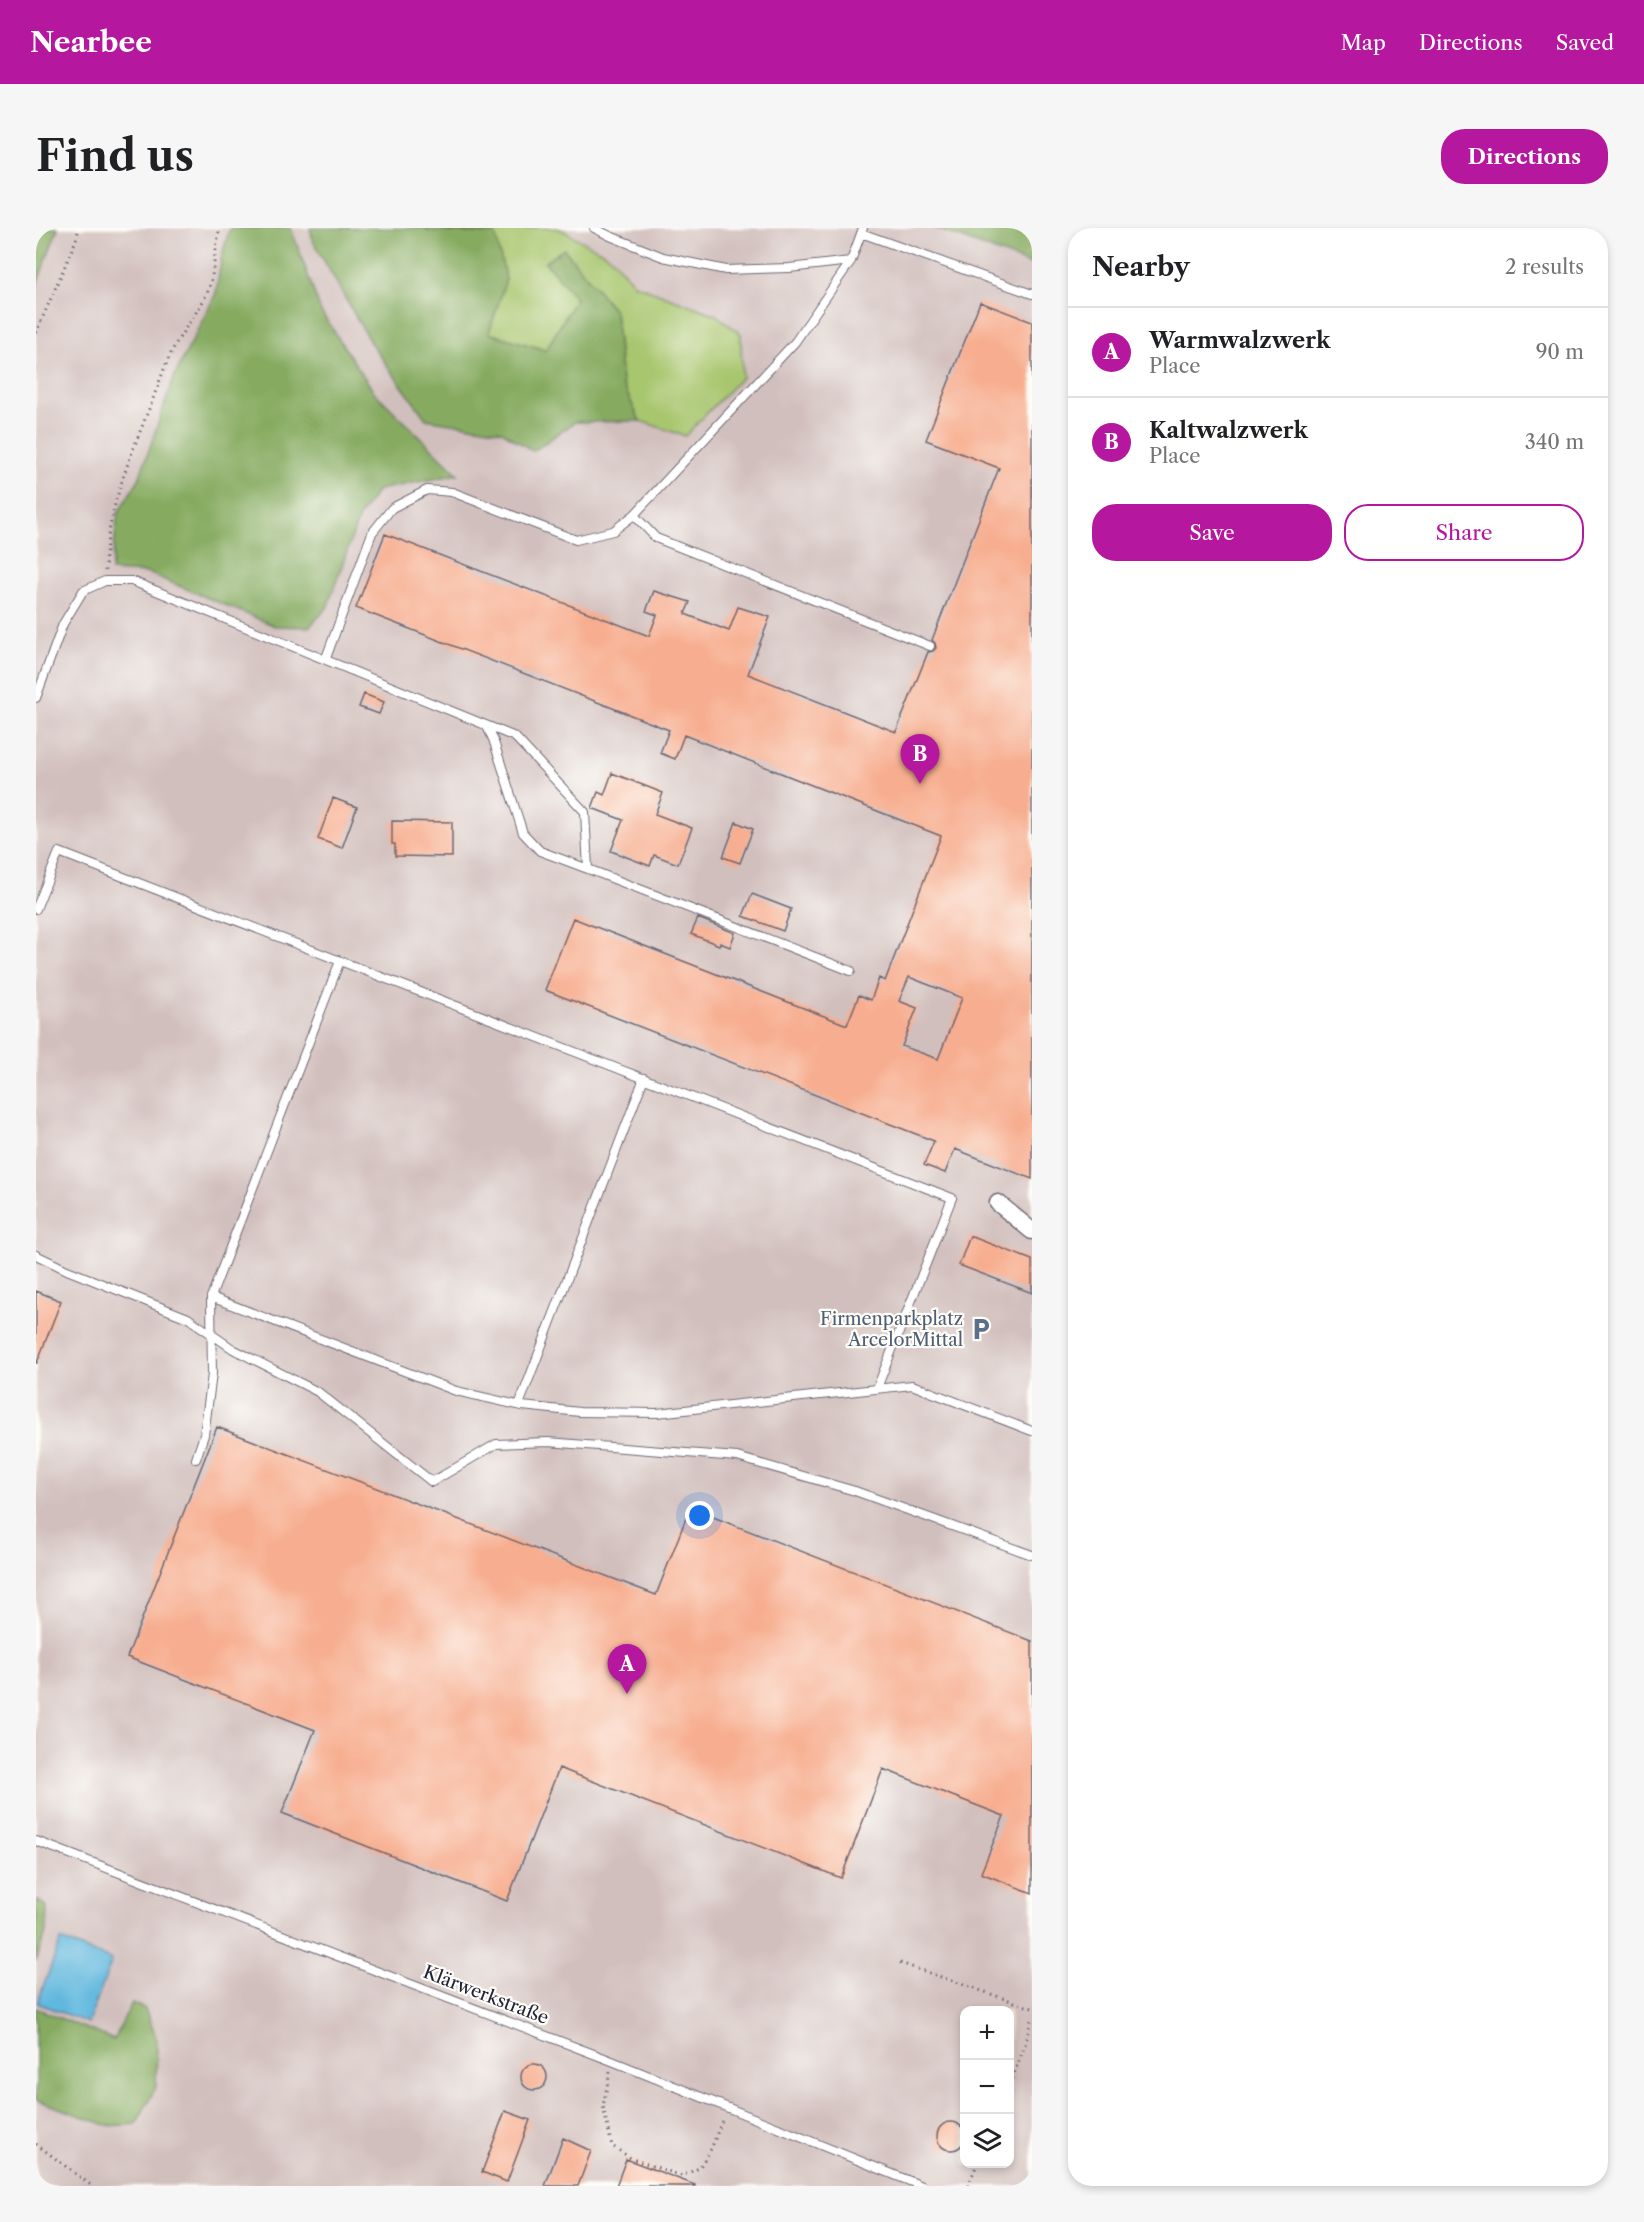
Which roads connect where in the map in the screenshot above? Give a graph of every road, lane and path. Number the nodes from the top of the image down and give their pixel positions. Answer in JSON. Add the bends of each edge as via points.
{"nodes":[{"id":1,"x":79,"y":228,"type":"edge"},
{"id":2,"x":220,"y":228,"type":"edge"},
{"id":3,"x":594,"y":228,"type":"edge"},
{"id":4,"x":862,"y":231,"type":"edge"},
{"id":5,"x":851,"y":261,"type":"junction"},
{"id":6,"x":1032,"y":294,"type":"edge"},
{"id":7,"x":36,"y":333,"type":"edge"},
{"id":8,"x":634,"y":515,"type":"junction"},
{"id":9,"x":105,"y":582,"type":"junction"},
{"id":10,"x":930,"y":646,"type":"dead end"},
{"id":11,"x":326,"y":658,"type":"junction"},
{"id":12,"x":36,"y":698,"type":"edge"},
{"id":13,"x":487,"y":727,"type":"junction"},
{"id":14,"x":588,"y":869,"type":"junction"},
{"id":15,"x":36,"y":909,"type":"edge"},
{"id":16,"x":340,"y":961,"type":"junction"},
{"id":17,"x":851,"y":971,"type":"dead end"},
{"id":18,"x":644,"y":1078,"type":"junction"},
{"id":19,"x":998,"y":1203,"type":"dead end"},
{"id":20,"x":1032,"y":1231,"type":"edge"},
{"id":21,"x":36,"y":1255,"type":"edge"},
{"id":22,"x":212,"y":1298,"type":"junction"},
{"id":23,"x":212,"y":1334,"type":"junction"},
{"id":24,"x":877,"y":1389,"type":"junction"},
{"id":25,"x":519,"y":1405,"type":"junction"},
{"id":26,"x":1032,"y":1431,"type":"edge"},
{"id":27,"x":196,"y":1459,"type":"dead end"},
{"id":28,"x":1032,"y":1555,"type":"edge"},
{"id":29,"x":36,"y":1841,"type":"edge"},
{"id":30,"x":900,"y":1963,"type":"dead end"},
{"id":31,"x":1032,"y":2008,"type":"edge"},
{"id":32,"x":1032,"y":2016,"type":"edge"},
{"id":33,"x":612,"y":2061,"type":"junction"},
{"id":34,"x":1014,"y":2074,"type":"edge"},
{"id":35,"x":727,"y":2108,"type":"junction"},
{"id":36,"x":36,"y":2144,"type":"edge"},
{"id":37,"x":975,"y":2168,"type":"edge"},
{"id":38,"x":92,"y":2186,"type":"edge"},
{"id":39,"x":922,"y":2186,"type":"edge"},
{"id":40,"x":968,"y":2186,"type":"edge"}],
"edges":[{"from":1,"to":7,"type":"path"},
{"from":2,"to":9,"type":"path","via":[[209,288],[173,348],[115,505],[105,550]]},
{"from":3,"to":5,"type":"lane","via":[[663,257],[726,270]]},
{"from":4,"to":5,"type":"lane"},
{"from":4,"to":6,"type":"lane"},
{"from":5,"to":8,"type":"lane","via":[[795,342]]},
{"from":8,"to":10,"type":"lane","via":[[656,538]]},
{"from":8,"to":11,"type":"lane","via":[[613,531],[576,540],[452,492],[427,490],[392,508],[372,533]]},
{"from":9,"to":11,"type":"lane","via":[[132,581]]},
{"from":9,"to":12,"type":"lane","via":[[83,591],[63,624]]},
{"from":11,"to":13,"type":"lane"},
{"from":13,"to":14,"type":"lane","via":[[523,833],[540,851]]},
{"from":13,"to":14,"type":"lane","via":[[515,737],[585,812]]},
{"from":14,"to":17,"type":"lane"},
{"from":15,"to":16,"type":"lane","via":[[59,852]]},
{"from":16,"to":18,"type":"lane"},
{"from":16,"to":22,"type":"lane"},
{"from":18,"to":24,"type":"lane","via":[[952,1198]]},
{"from":18,"to":25,"type":"lane"},
{"from":19,"to":20,"type":"street"},
{"from":21,"to":23,"type":"lane","via":[[188,1318]]},
{"from":22,"to":23,"type":"lane"},
{"from":22,"to":25,"type":"lane","via":[[456,1391]]},
{"from":23,"to":27,"type":"lane","via":[[212,1374],[204,1435]]},
{"from":23,"to":28,"type":"lane","via":[[233,1349],[318,1392],[432,1482],[496,1444],[548,1442],[737,1457],[855,1491]]},
{"from":24,"to":25,"type":"lane","via":[[657,1413],[580,1412]]},
{"from":24,"to":26,"type":"lane","via":[[912,1384]]},
{"from":29,"to":33,"type":"lane","name":"Klärwerkstraße"},
{"from":30,"to":31,"type":"path"},
{"from":32,"to":34,"type":"path"},
{"from":33,"to":35,"type":"lane","name":"Klärwerkstraße"},
{"from":33,"to":35,"type":"path","via":[[603,2106],[612,2146],[632,2159],[682,2176],[699,2168]]},
{"from":35,"to":39,"type":"lane","name":"Klärwerkstraße"},
{"from":36,"to":38,"type":"path"},
{"from":37,"to":40,"type":"path"}]}
